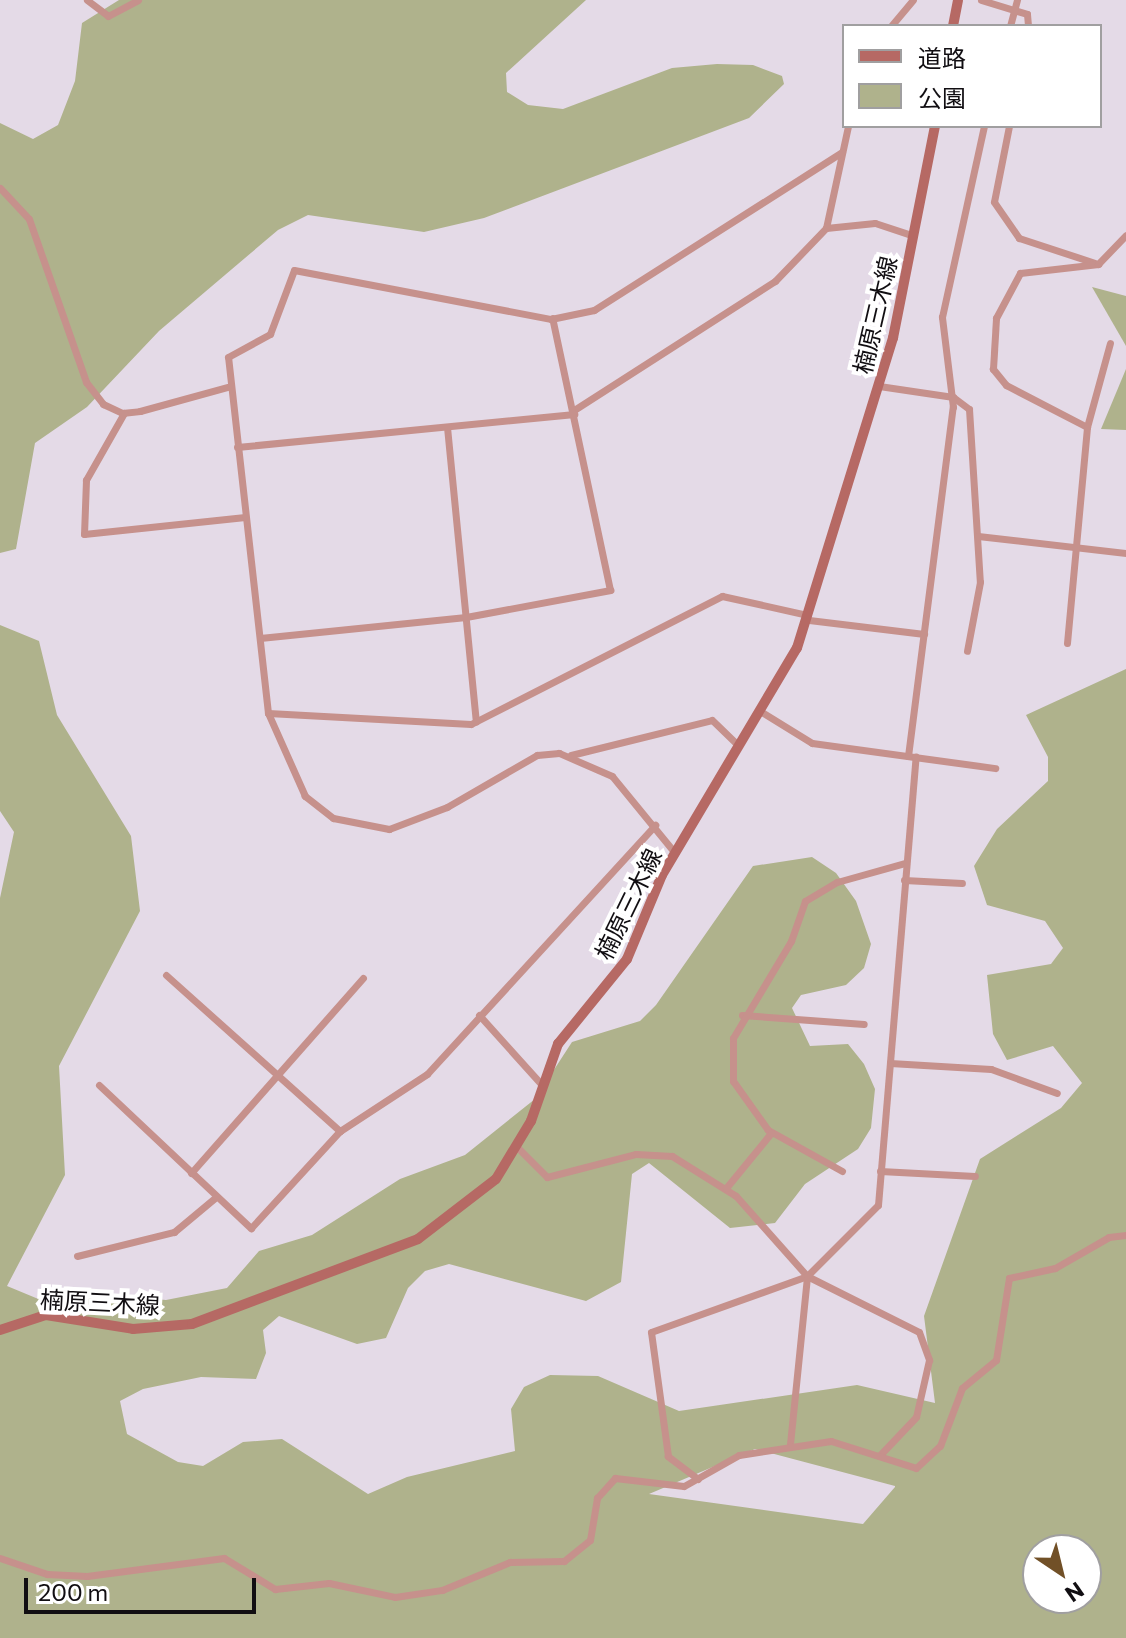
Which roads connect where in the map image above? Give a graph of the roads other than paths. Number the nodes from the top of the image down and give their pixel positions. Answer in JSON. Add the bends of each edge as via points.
{"nodes":[{"id":1,"x":87,"y":0,"type":"edge"},
{"id":2,"x":138,"y":0,"type":"edge"},
{"id":3,"x":913,"y":0,"type":"edge"},
{"id":4,"x":958,"y":0,"type":"edge"},
{"id":5,"x":981,"y":0,"type":"edge"},
{"id":6,"x":1016,"y":4,"type":"edge"},
{"id":7,"x":893,"y":24,"type":"edge"},
{"id":8,"x":953,"y":24,"type":"edge"},
{"id":9,"x":1011,"y":24,"type":"edge"},
{"id":10,"x":1028,"y":24,"type":"edge"},
{"id":11,"x":848,"y":128,"type":"edge"},
{"id":12,"x":935,"y":128,"type":"edge"},
{"id":13,"x":984,"y":128,"type":"edge"},
{"id":14,"x":1009,"y":128,"type":"edge"},
{"id":15,"x":842,"y":152,"type":"junction"},
{"id":16,"x":0,"y":188,"type":"edge"},
{"id":17,"x":826,"y":228,"type":"junction"},
{"id":18,"x":1126,"y":235,"type":"edge"},
{"id":19,"x":914,"y":236,"type":"junction"},
{"id":20,"x":1098,"y":264,"type":"junction"},
{"id":21,"x":552,"y":318,"type":"junction"},
{"id":22,"x":1110,"y":343,"type":"dead end"},
{"id":23,"x":879,"y":386,"type":"junction"},
{"id":24,"x":228,"y":387,"type":"junction"},
{"id":25,"x":953,"y":397,"type":"junction"},
{"id":26,"x":574,"y":412,"type":"junction"},
{"id":27,"x":124,"y":413,"type":"junction"},
{"id":28,"x":447,"y":427,"type":"junction"},
{"id":29,"x":1087,"y":427,"type":"junction"},
{"id":30,"x":237,"y":447,"type":"junction"},
{"id":31,"x":245,"y":517,"type":"junction"},
{"id":32,"x":978,"y":536,"type":"junction"},
{"id":33,"x":1075,"y":547,"type":"junction"},
{"id":34,"x":1126,"y":553,"type":"edge"},
{"id":35,"x":466,"y":617,"type":"junction"},
{"id":36,"x":810,"y":618,"type":"junction"},
{"id":37,"x":924,"y":634,"type":"junction"},
{"id":38,"x":260,"y":638,"type":"junction"},
{"id":39,"x":1067,"y":643,"type":"dead end"},
{"id":40,"x":967,"y":651,"type":"dead end"},
{"id":41,"x":760,"y":711,"type":"junction"},
{"id":42,"x":268,"y":713,"type":"junction"},
{"id":43,"x":476,"y":722,"type":"junction"},
{"id":44,"x":739,"y":746,"type":"junction"},
{"id":45,"x":569,"y":756,"type":"junction"},
{"id":46,"x":912,"y":757,"type":"junction"},
{"id":47,"x":995,"y":768,"type":"dead end"},
{"id":48,"x":655,"y":825,"type":"junction"},
{"id":49,"x":675,"y":853,"type":"junction"},
{"id":50,"x":905,"y":863,"type":"junction"},
{"id":51,"x":904,"y":880,"type":"junction"},
{"id":52,"x":962,"y":883,"type":"dead end"},
{"id":53,"x":166,"y":975,"type":"dead end"},
{"id":54,"x":363,"y":978,"type":"dead end"},
{"id":55,"x":479,"y":1015,"type":"junction"},
{"id":56,"x":742,"y":1015,"type":"junction"},
{"id":57,"x":864,"y":1024,"type":"dead end"},
{"id":58,"x":890,"y":1063,"type":"junction"},
{"id":59,"x":280,"y":1077,"type":"junction"},
{"id":60,"x":99,"y":1085,"type":"dead end"},
{"id":61,"x":543,"y":1086,"type":"junction"},
{"id":62,"x":1057,"y":1093,"type":"dead end"},
{"id":63,"x":340,"y":1131,"type":"junction"},
{"id":64,"x":771,"y":1133,"type":"junction"},
{"id":65,"x":518,"y":1148,"type":"junction"},
{"id":66,"x":842,"y":1171,"type":"dead end"},
{"id":67,"x":880,"y":1171,"type":"junction"},
{"id":68,"x":191,"y":1173,"type":"junction"},
{"id":69,"x":975,"y":1176,"type":"dead end"},
{"id":70,"x":726,"y":1188,"type":"junction"},
{"id":71,"x":216,"y":1197,"type":"junction"},
{"id":72,"x":1126,"y":1235,"type":"edge"},
{"id":73,"x":77,"y":1256,"type":"dead end"},
{"id":74,"x":807,"y":1276,"type":"junction"},
{"id":75,"x":0,"y":1330,"type":"edge"},
{"id":76,"x":790,"y":1444,"type":"junction"},
{"id":77,"x":880,"y":1455,"type":"junction"},
{"id":78,"x":698,"y":1479,"type":"junction"},
{"id":79,"x":0,"y":1558,"type":"edge"}],
"edges":[{"from":1,"to":2,"type":"street","via":[[108,16]]},
{"from":3,"to":7,"type":"street"},
{"from":4,"to":8,"type":"main road"},
{"from":5,"to":6,"type":"street"},
{"from":6,"to":9,"type":"street"},
{"from":6,"to":10,"type":"street","via":[[1027,14]]},
{"from":11,"to":15,"type":"street"},
{"from":12,"to":19,"type":"main road","name":"楠原三木線"},
{"from":13,"to":25,"type":"street","via":[[942,317]]},
{"from":14,"to":20,"type":"street","via":[[994,202],[1019,238]]},
{"from":15,"to":17,"type":"street"},
{"from":15,"to":21,"type":"street","via":[[594,310]]},
{"from":16,"to":27,"type":"street","via":[[29,219],[86,382],[103,404]]},
{"from":17,"to":19,"type":"street","via":[[875,223]]},
{"from":17,"to":26,"type":"street","via":[[775,281]]},
{"from":18,"to":20,"type":"street"},
{"from":19,"to":23,"type":"main road","name":"楠原三木線"},
{"from":20,"to":29,"type":"street","via":[[1011,279],[991,348],[993,369],[1006,385]]},
{"from":21,"to":24,"type":"street","via":[[294,270],[270,334],[228,357]]},
{"from":21,"to":26,"type":"street"},
{"from":22,"to":29,"type":"street"},
{"from":23,"to":25,"type":"street"},
{"from":23,"to":36,"type":"main road","name":"楠原三木線"},
{"from":24,"to":27,"type":"street"},
{"from":24,"to":30,"type":"street"},
{"from":25,"to":32,"type":"street","via":[[969,409]]},
{"from":25,"to":37,"type":"street"},
{"from":26,"to":28,"type":"street"},
{"from":26,"to":35,"type":"street","via":[[610,590]]},
{"from":27,"to":31,"type":"street","via":[[86,480],[84,534]]},
{"from":28,"to":30,"type":"street"},
{"from":28,"to":35,"type":"street"},
{"from":29,"to":33,"type":"street"},
{"from":30,"to":31,"type":"street"},
{"from":31,"to":38,"type":"street"},
{"from":32,"to":33,"type":"street"},
{"from":32,"to":40,"type":"street","via":[[980,582]]},
{"from":33,"to":34,"type":"street"},
{"from":33,"to":39,"type":"street"},
{"from":35,"to":38,"type":"street"},
{"from":35,"to":43,"type":"street"},
{"from":36,"to":37,"type":"street"},
{"from":36,"to":41,"type":"main road","name":"楠原三木線"},
{"from":36,"to":43,"type":"street","via":[[722,596]]},
{"from":37,"to":46,"type":"street"},
{"from":38,"to":42,"type":"street"},
{"from":41,"to":44,"type":"main road","name":"楠原三木線"},
{"from":41,"to":46,"type":"street","via":[[812,743]]},
{"from":42,"to":43,"type":"street"},
{"from":42,"to":45,"type":"street","via":[[305,796],[333,818],[364,828],[424,818],[537,755]]},
{"from":44,"to":45,"type":"street","via":[[712,720]]},
{"from":44,"to":49,"type":"main road","name":"楠原三木線"},
{"from":45,"to":48,"type":"street","via":[[612,776]]},
{"from":46,"to":47,"type":"street"},
{"from":46,"to":50,"type":"street"},
{"from":48,"to":49,"type":"street"},
{"from":48,"to":55,"type":"street"},
{"from":49,"to":61,"type":"main road","name":"楠原三木線","via":[[627,959],[569,1028]]},
{"from":50,"to":51,"type":"street"},
{"from":50,"to":56,"type":"street","via":[[837,882],[805,901],[791,941]]},
{"from":51,"to":52,"type":"street"},
{"from":51,"to":58,"type":"street"},
{"from":53,"to":59,"type":"street"},
{"from":54,"to":59,"type":"street"},
{"from":55,"to":61,"type":"street"},
{"from":55,"to":63,"type":"street","via":[[418,1083]]},
{"from":56,"to":57,"type":"street"},
{"from":56,"to":64,"type":"street","via":[[732,1075]]},
{"from":58,"to":62,"type":"street","via":[[991,1069]]},
{"from":58,"to":67,"type":"street"},
{"from":59,"to":63,"type":"street"},
{"from":59,"to":68,"type":"street"},
{"from":60,"to":68,"type":"street"},
{"from":61,"to":65,"type":"main road","name":"楠原三木線"},
{"from":63,"to":71,"type":"street","via":[[251,1228]]},
{"from":64,"to":66,"type":"street"},
{"from":64,"to":70,"type":"street"},
{"from":65,"to":70,"type":"street","via":[[547,1177],[653,1152]]},
{"from":65,"to":75,"type":"main road","name":"楠原三木線","via":[[480,1196],[442,1226],[219,1315],[133,1329],[46,1315]]},
{"from":67,"to":69,"type":"street"},
{"from":67,"to":74,"type":"street","via":[[878,1205]]},
{"from":68,"to":71,"type":"street"},
{"from":70,"to":74,"type":"street"},
{"from":71,"to":73,"type":"street","via":[[174,1232]]},
{"from":72,"to":77,"type":"street","via":[[1109,1237],[1055,1268],[1016,1271],[1003,1288],[996,1360],[962,1388],[940,1446],[916,1468]]},
{"from":74,"to":76,"type":"street"},
{"from":74,"to":77,"type":"street","via":[[927,1343],[916,1417]]},
{"from":74,"to":78,"type":"street","via":[[651,1332],[666,1398],[668,1456]]},
{"from":76,"to":77,"type":"street","via":[[831,1441]]},
{"from":76,"to":78,"type":"street","via":[[721,1462]]},
{"from":78,"to":79,"type":"street","via":[[684,1486],[615,1478],[597,1498],[590,1540],[564,1561],[510,1562],[442,1590],[395,1597],[329,1583],[275,1589],[224,1558],[87,1576],[47,1574]]}]}
